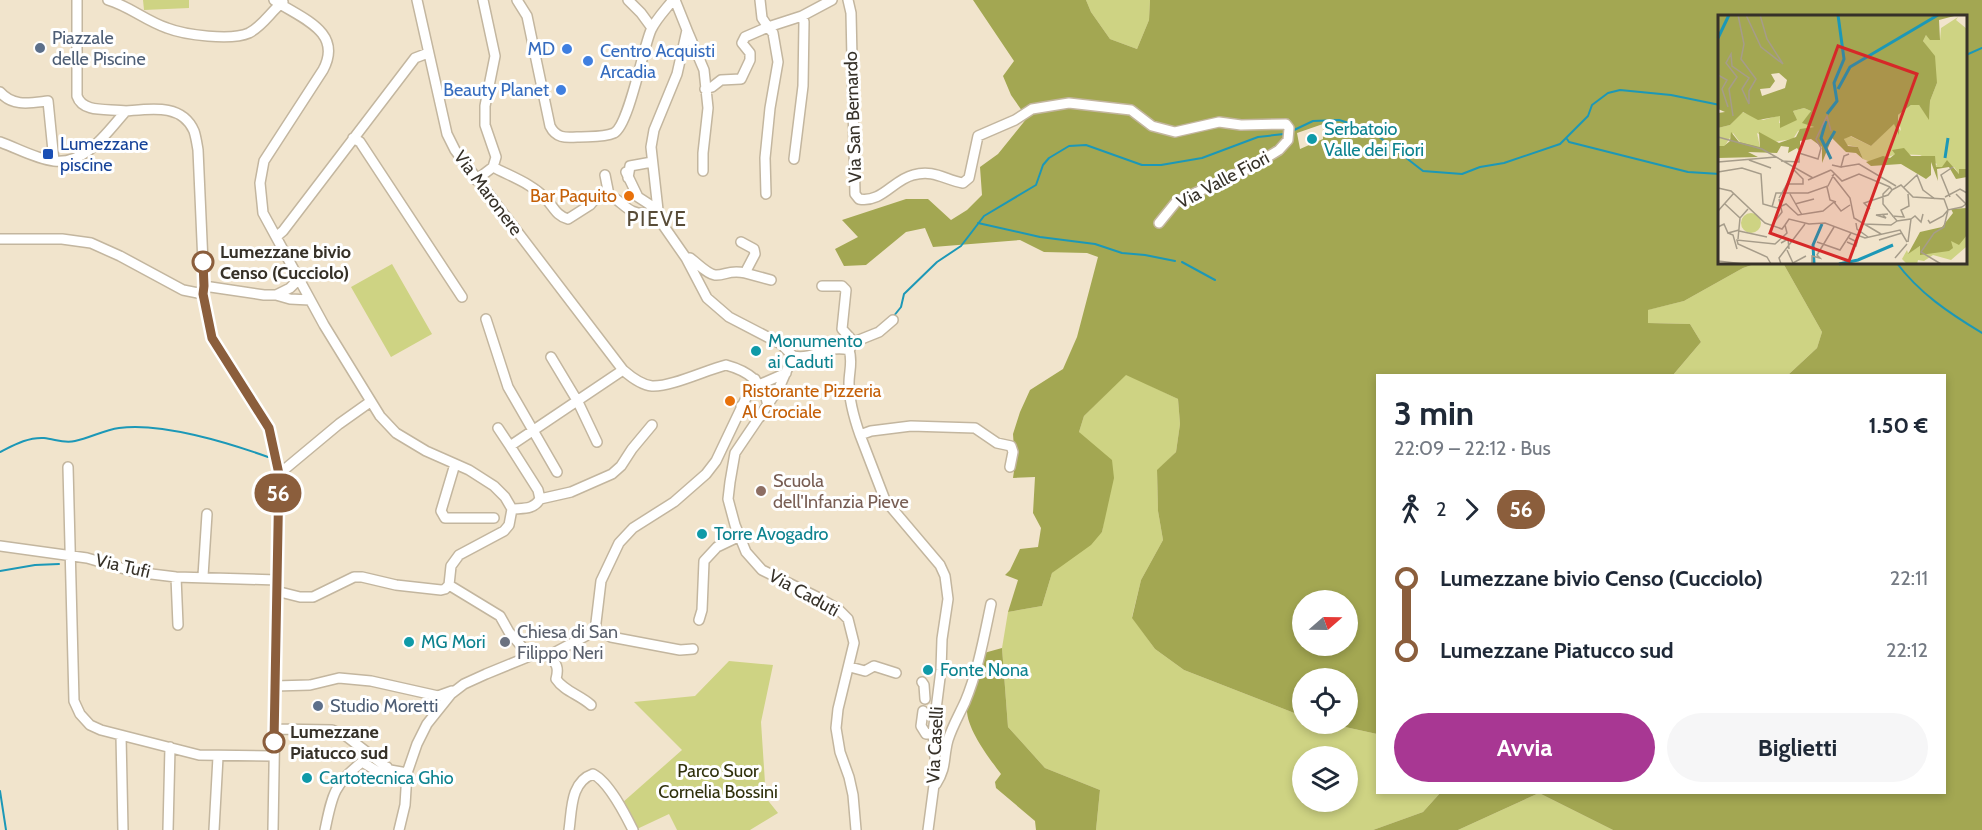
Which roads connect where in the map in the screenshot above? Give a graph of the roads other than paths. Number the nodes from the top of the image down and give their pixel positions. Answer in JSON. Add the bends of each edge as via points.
{"nodes":[{"id":1,"x":77,"y":0,"type":"edge"},
{"id":2,"x":108,"y":0,"type":"edge"},
{"id":3,"x":417,"y":0,"type":"edge"},
{"id":4,"x":483,"y":0,"type":"edge"},
{"id":5,"x":517,"y":0,"type":"edge"},
{"id":6,"x":628,"y":0,"type":"edge"},
{"id":7,"x":674,"y":0,"type":"edge"},
{"id":8,"x":760,"y":0,"type":"edge"},
{"id":9,"x":832,"y":0,"type":"edge"},
{"id":10,"x":849,"y":0,"type":"edge"},
{"id":11,"x":279,"y":1,"type":"edge"},
{"id":12,"x":802,"y":16,"type":"junction"},
{"id":13,"x":768,"y":27,"type":"junction"},
{"id":14,"x":652,"y":28,"type":"junction"},
{"id":15,"x":687,"y":30,"type":"junction"},
{"id":16,"x":428,"y":53,"type":"junction"},
{"id":17,"x":705,"y":89,"type":"junction"},
{"id":18,"x":0,"y":92,"type":"edge"},
{"id":19,"x":126,"y":111,"type":"junction"},
{"id":20,"x":1023,"y":114,"type":"joint"},
{"id":21,"x":353,"y":138,"type":"junction"},
{"id":22,"x":0,"y":142,"type":"edge"},
{"id":23,"x":794,"y":159,"type":"dead end"},
{"id":24,"x":54,"y":161,"type":"junction"},
{"id":25,"x":652,"y":162,"type":"junction"},
{"id":26,"x":494,"y":167,"type":"junction"},
{"id":27,"x":703,"y":171,"type":"dead end"},
{"id":28,"x":605,"y":175,"type":"dead end"},
{"id":29,"x":476,"y":180,"type":"junction"},
{"id":30,"x":766,"y":194,"type":"dead end"},
{"id":31,"x":603,"y":196,"type":"junction"},
{"id":32,"x":658,"y":210,"type":"junction"},
{"id":33,"x":1159,"y":223,"type":"dead end"},
{"id":34,"x":663,"y":225,"type":"junction"},
{"id":35,"x":276,"y":237,"type":"junction"},
{"id":36,"x":0,"y":239,"type":"edge"},
{"id":37,"x":741,"y":242,"type":"dead end"},
{"id":38,"x":686,"y":258,"type":"junction"},
{"id":39,"x":745,"y":273,"type":"junction"},
{"id":40,"x":299,"y":279,"type":"junction"},
{"id":41,"x":771,"y":280,"type":"dead end"},
{"id":42,"x":822,"y":286,"type":"dead end"},
{"id":43,"x":203,"y":290,"type":"junction"},
{"id":44,"x":276,"y":295,"type":"junction"},
{"id":45,"x":462,"y":297,"type":"dead end"},
{"id":46,"x":310,"y":300,"type":"junction"},
{"id":47,"x":486,"y":319,"type":"dead end"},
{"id":48,"x":893,"y":320,"type":"dead end"},
{"id":49,"x":851,"y":346,"type":"junction"},
{"id":50,"x":793,"y":356,"type":"junction"},
{"id":51,"x":551,"y":357,"type":"dead end"},
{"id":52,"x":624,"y":370,"type":"junction"},
{"id":53,"x":786,"y":372,"type":"junction"},
{"id":54,"x":758,"y":381,"type":"junction"},
{"id":55,"x":370,"y":402,"type":"junction"},
{"id":56,"x":578,"y":402,"type":"junction"},
{"id":57,"x":768,"y":405,"type":"junction"},
{"id":58,"x":741,"y":406,"type":"junction"},
{"id":59,"x":760,"y":417,"type":"junction"},
{"id":60,"x":652,"y":425,"type":"dead end"},
{"id":61,"x":498,"y":428,"type":"dead end"},
{"id":62,"x":533,"y":431,"type":"junction"},
{"id":63,"x":860,"y":435,"type":"junction"},
{"id":64,"x":597,"y":442,"type":"dead end"},
{"id":65,"x":510,"y":446,"type":"junction"},
{"id":66,"x":455,"y":464,"type":"junction"},
{"id":67,"x":68,"y":467,"type":"dead end"},
{"id":68,"x":1010,"y":467,"type":"dead end"},
{"id":69,"x":557,"y":472,"type":"dead end"},
{"id":70,"x":279,"y":474,"type":"junction"},
{"id":71,"x":540,"y":499,"type":"junction"},
{"id":72,"x":512,"y":509,"type":"junction"},
{"id":73,"x":207,"y":514,"type":"dead end"},
{"id":74,"x":494,"y":518,"type":"dead end"},
{"id":75,"x":740,"y":536,"type":"junction"},
{"id":76,"x":0,"y":546,"type":"edge"},
{"id":77,"x":70,"y":555,"type":"junction"},
{"id":78,"x":203,"y":576,"type":"junction"},
{"id":79,"x":176,"y":577,"type":"junction"},
{"id":80,"x":277,"y":580,"type":"junction"},
{"id":81,"x":449,"y":585,"type":"junction"},
{"id":82,"x":276,"y":591,"type":"junction"},
{"id":83,"x":991,"y":604,"type":"dead end"},
{"id":84,"x":699,"y":620,"type":"dead end"},
{"id":85,"x":178,"y":625,"type":"dead end"},
{"id":86,"x":595,"y":632,"type":"junction"},
{"id":87,"x":693,"y":649,"type":"dead end"},
{"id":88,"x":528,"y":652,"type":"junction"},
{"id":89,"x":552,"y":653,"type":"junction"},
{"id":90,"x":850,"y":667,"type":"junction"},
{"id":91,"x":896,"y":673,"type":"dead end"},
{"id":92,"x":922,"y":682,"type":"dead end"},
{"id":93,"x":275,"y":686,"type":"junction"},
{"id":94,"x":460,"y":687,"type":"junction"},
{"id":95,"x":925,"y":699,"type":"dead end"},
{"id":96,"x":591,"y":705,"type":"dead end"},
{"id":97,"x":924,"y":711,"type":"dead end"},
{"id":98,"x":275,"y":729,"type":"junction"},
{"id":99,"x":933,"y":734,"type":"junction"},
{"id":100,"x":121,"y":736,"type":"junction"},
{"id":101,"x":170,"y":747,"type":"junction"},
{"id":102,"x":273,"y":756,"type":"junction"},
{"id":103,"x":218,"y":757,"type":"junction"},
{"id":104,"x":387,"y":767,"type":"junction"},
{"id":105,"x":408,"y":773,"type":"junction"},
{"id":106,"x":934,"y":786,"type":"junction"},
{"id":107,"x":123,"y":830,"type":"edge"},
{"id":108,"x":168,"y":830,"type":"edge"},
{"id":109,"x":214,"y":830,"type":"edge"},
{"id":110,"x":273,"y":830,"type":"edge"},
{"id":111,"x":325,"y":830,"type":"edge"},
{"id":112,"x":399,"y":830,"type":"edge"},
{"id":113,"x":569,"y":830,"type":"edge"},
{"id":114,"x":633,"y":830,"type":"edge"},
{"id":115,"x":856,"y":830,"type":"edge"},
{"id":116,"x":928,"y":830,"type":"edge"}],
"edges":[{"from":1,"to":19,"type":"street","via":[[79,102],[87,108]]},
{"from":2,"to":11,"type":"street","via":[[167,28],[219,36],[248,33],[270,16]]},
{"from":3,"to":16,"type":"street","name":"Via Maronere"},
{"from":4,"to":26,"type":"street","via":[[495,56],[485,106],[485,125],[496,157]]},
{"from":5,"to":14,"type":"street","via":[[527,16],[550,126],[559,136],[615,132],[621,125]]},
{"from":6,"to":14,"type":"street"},
{"from":7,"to":14,"type":"street"},
{"from":7,"to":15,"type":"street"},
{"from":8,"to":13,"type":"street","via":[[762,18]]},
{"from":9,"to":12,"type":"street"},
{"from":10,"to":20,"type":"street","name":"Via San Bernardo","via":[[855,194],[859,199],[872,199],[914,175],[933,173],[963,183],[969,178],[978,136]]},
{"from":11,"to":35,"type":"street","via":[[318,28],[327,39],[329,51],[328,62],[264,162],[260,201]]},
{"from":12,"to":13,"type":"street"},
{"from":12,"to":23,"type":"street","via":[[803,86]]},
{"from":13,"to":17,"type":"street","via":[[745,37],[742,43],[750,60],[741,79],[721,80]]},
{"from":13,"to":30,"type":"street","via":[[778,62],[765,158]]},
{"from":15,"to":17,"type":"street","via":[[704,70]]},
{"from":15,"to":25,"type":"street","via":[[677,74],[654,130]]},
{"from":16,"to":21,"type":"street","via":[[415,58]]},
{"from":16,"to":29,"type":"street","name":"Via Maronere","via":[[447,134]]},
{"from":17,"to":27,"type":"street","via":[[708,108]]},
{"from":18,"to":24,"type":"street","via":[[7,100],[26,104],[48,101]]},
{"from":19,"to":24,"type":"street","via":[[88,152]]},
{"from":19,"to":43,"type":"street","via":[[170,110],[185,119],[194,131]]},
{"from":20,"to":33,"type":"street","name":"Via Valle Fiori","via":[[1069,103],[1131,110],[1152,126],[1176,132],[1219,122],[1286,124],[1288,140],[1279,150],[1176,202]]},
{"from":21,"to":35,"type":"street"},
{"from":21,"to":45,"type":"street","via":[[360,142]]},
{"from":22,"to":24,"type":"street"},
{"from":25,"to":32,"type":"street"},
{"from":25,"to":32,"type":"street","via":[[630,166],[627,176],[638,197]]},
{"from":26,"to":29,"type":"street"},
{"from":26,"to":31,"type":"street","via":[[540,193],[560,217],[568,219]]},
{"from":28,"to":31,"type":"street"},
{"from":29,"to":52,"type":"street","name":"Via Maronere"},
{"from":31,"to":34,"type":"street","via":[[638,215],[648,213]]},
{"from":32,"to":34,"type":"street"},
{"from":34,"to":38,"type":"street"},
{"from":35,"to":40,"type":"street"},
{"from":36,"to":43,"type":"street","via":[[91,243],[183,290]]},
{"from":37,"to":39,"type":"street","via":[[754,249],[755,254]]},
{"from":38,"to":39,"type":"street","via":[[713,275],[733,270]]},
{"from":38,"to":50,"type":"street","via":[[707,298],[717,308],[781,344]]},
{"from":39,"to":41,"type":"street"},
{"from":40,"to":44,"type":"street"},
{"from":40,"to":46,"type":"street"},
{"from":42,"to":49,"type":"street","via":[[842,286],[846,290],[842,329]]},
{"from":43,"to":44,"type":"street"},
{"from":43,"to":70,"type":"street","via":[[212,338],[269,428]]},
{"from":44,"to":46,"type":"street"},
{"from":46,"to":55,"type":"street"},
{"from":47,"to":62,"type":"street","via":[[508,387]]},
{"from":48,"to":49,"type":"street","via":[[879,333]]},
{"from":49,"to":50,"type":"street","via":[[804,358]]},
{"from":49,"to":63,"type":"street","name":"Via Caselli","via":[[849,384]]},
{"from":50,"to":53,"type":"street","name":"Via Caduti"},
{"from":51,"to":56,"type":"street"},
{"from":52,"to":54,"type":"street","name":"Via Maronere","via":[[650,386],[726,365]]},
{"from":52,"to":56,"type":"street"},
{"from":53,"to":54,"type":"street"},
{"from":53,"to":57,"type":"street","name":"Via Caduti"},
{"from":54,"to":57,"type":"street"},
{"from":54,"to":58,"type":"street"},
{"from":55,"to":66,"type":"street","via":[[396,433]]},
{"from":55,"to":70,"type":"street"},
{"from":56,"to":62,"type":"street"},
{"from":56,"to":64,"type":"street"},
{"from":57,"to":59,"type":"street","name":"Via Caduti"},
{"from":58,"to":59,"type":"street"},
{"from":58,"to":86,"type":"street","via":[[706,474],[674,502],[633,528],[619,543],[601,581]]},
{"from":59,"to":75,"type":"street","name":"Via Caduti","via":[[735,453],[728,499]]},
{"from":60,"to":71,"type":"street","via":[[612,474],[571,492]]},
{"from":61,"to":65,"type":"street"},
{"from":62,"to":65,"type":"street"},
{"from":62,"to":69,"type":"street"},
{"from":63,"to":68,"type":"street","via":[[911,426],[975,428],[997,443],[1011,446]]},
{"from":63,"to":99,"type":"street","name":"Via Caselli","via":[[885,500],[945,576],[948,599]]},
{"from":65,"to":71,"type":"street"},
{"from":66,"to":72,"type":"street","via":[[494,486]]},
{"from":66,"to":74,"type":"street","via":[[441,511],[445,518]]},
{"from":67,"to":77,"type":"street","name":"Via Tufi"},
{"from":70,"to":80,"type":"street"},
{"from":71,"to":72,"type":"street","via":[[531,508]]},
{"from":72,"to":81,"type":"street","via":[[504,531],[459,555],[451,566]]},
{"from":73,"to":78,"type":"street"},
{"from":75,"to":84,"type":"street","via":[[717,547],[704,561]]},
{"from":75,"to":90,"type":"street","name":"Via Caduti","via":[[746,552],[762,570],[817,597],[848,619],[854,643]]},
{"from":76,"to":77,"type":"street","name":"Via Tufi"},
{"from":77,"to":79,"type":"street","name":"Via Tufi","via":[[135,572]]},
{"from":77,"to":100,"type":"street","via":[[74,701],[90,725]]},
{"from":78,"to":79,"type":"street","name":"Via Tufi"},
{"from":78,"to":80,"type":"street","name":"Via Tufi"},
{"from":79,"to":85,"type":"street","name":"Via Tufi"},
{"from":80,"to":82,"type":"street"},
{"from":81,"to":82,"type":"street","via":[[441,590],[354,577],[314,597]]},
{"from":81,"to":88,"type":"street","via":[[500,616]]},
{"from":82,"to":93,"type":"street"},
{"from":83,"to":106,"type":"street","via":[[965,702],[947,743],[943,773]]},
{"from":86,"to":87,"type":"street","via":[[680,650]]},
{"from":86,"to":89,"type":"street"},
{"from":88,"to":89,"type":"street"},
{"from":88,"to":94,"type":"street"},
{"from":89,"to":96,"type":"street","via":[[559,684]]},
{"from":90,"to":91,"type":"street","via":[[865,671],[874,666]]},
{"from":90,"to":115,"type":"street","name":"Via Caduti","via":[[836,728],[854,795]]},
{"from":92,"to":95,"type":"street"},
{"from":93,"to":94,"type":"street","via":[[310,685],[339,678],[438,696]]},
{"from":93,"to":98,"type":"street"},
{"from":94,"to":105,"type":"street","via":[[420,735]]},
{"from":97,"to":99,"type":"street","via":[[921,726],[926,734]]},
{"from":98,"to":102,"type":"street"},
{"from":98,"to":104,"type":"street","via":[[332,730]]},
{"from":99,"to":106,"type":"street","name":"Via Caselli"},
{"from":100,"to":101,"type":"street"},
{"from":100,"to":107,"type":"street"},
{"from":101,"to":103,"type":"street"},
{"from":101,"to":108,"type":"street"},
{"from":102,"to":103,"type":"street"},
{"from":102,"to":110,"type":"street"},
{"from":103,"to":109,"type":"street"},
{"from":104,"to":105,"type":"street"},
{"from":104,"to":111,"type":"street","via":[[380,773],[362,762],[345,777],[332,796]]},
{"from":105,"to":112,"type":"street"},
{"from":106,"to":116,"type":"street","name":"Via Caselli"},
{"from":113,"to":114,"type":"street","via":[[573,796],[585,777],[593,774],[617,801]]}]}
